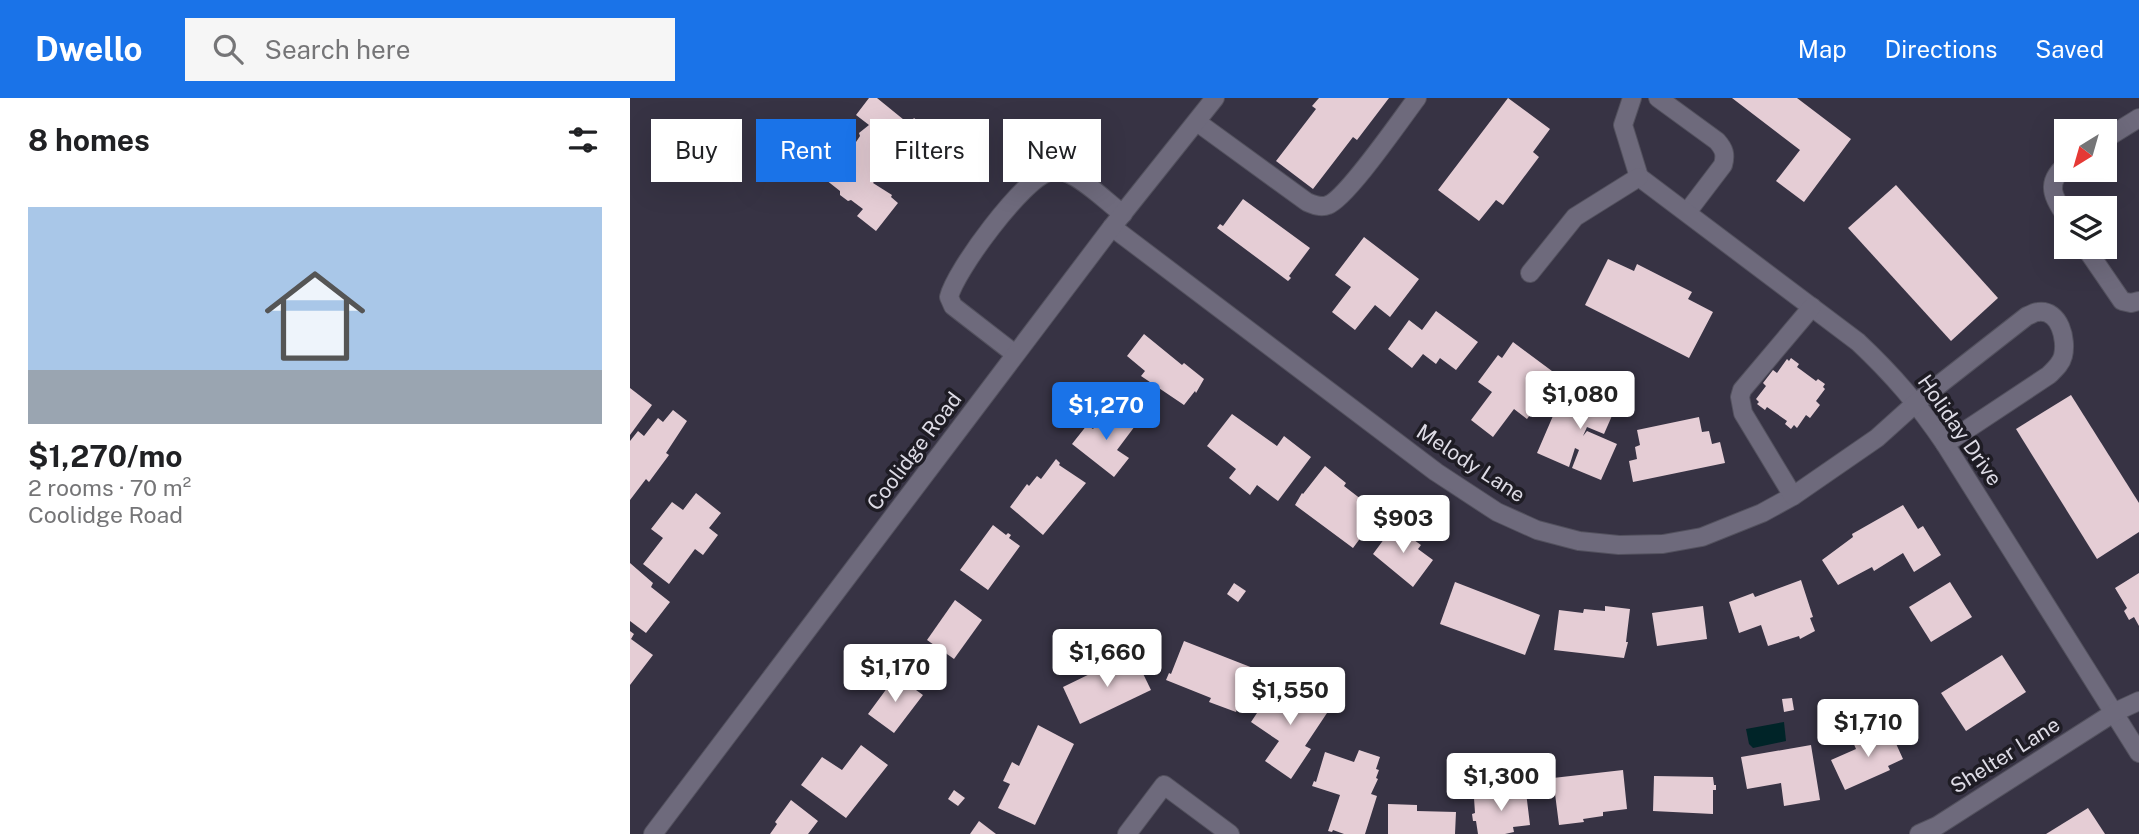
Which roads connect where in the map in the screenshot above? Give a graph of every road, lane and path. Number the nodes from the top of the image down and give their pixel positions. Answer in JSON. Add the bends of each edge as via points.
{"nodes":[{"id":1,"x":1215,"y":98,"type":"edge"},
{"id":2,"x":1417,"y":98,"type":"edge"},
{"id":3,"x":1632,"y":98,"type":"edge"},
{"id":4,"x":1658,"y":98,"type":"edge"},
{"id":5,"x":2139,"y":118,"type":"edge"},
{"id":6,"x":1197,"y":122,"type":"junction"},
{"id":7,"x":2118,"y":131,"type":"edge"},
{"id":8,"x":1639,"y":177,"type":"junction"},
{"id":9,"x":1688,"y":211,"type":"junction"},
{"id":10,"x":1117,"y":220,"type":"junction"},
{"id":11,"x":2093,"y":259,"type":"edge"},
{"id":12,"x":1530,"y":273,"type":"dead end"},
{"id":13,"x":2139,"y":301,"type":"edge"},
{"id":14,"x":1812,"y":306,"type":"junction"},
{"id":15,"x":1015,"y":354,"type":"junction"},
{"id":16,"x":1917,"y":402,"type":"junction"},
{"id":17,"x":1945,"y":444,"type":"junction"},
{"id":18,"x":1793,"y":496,"type":"junction"},
{"id":19,"x":2139,"y":701,"type":"edge"},
{"id":20,"x":2115,"y":712,"type":"junction"},
{"id":21,"x":2139,"y":753,"type":"edge"},
{"id":22,"x":653,"y":834,"type":"edge"},
{"id":23,"x":1128,"y":834,"type":"edge"},
{"id":24,"x":1230,"y":834,"type":"edge"},
{"id":25,"x":1919,"y":834,"type":"edge"}],
"edges":[{"from":1,"to":6,"type":"street","name":"Coolidge Road"},
{"from":2,"to":6,"type":"street","via":[[1345,193],[1326,206],[1307,202]]},
{"from":3,"to":8,"type":"street","via":[[1623,125]]},
{"from":4,"to":9,"type":"street","via":[[1724,149],[1723,165]]},
{"from":5,"to":7,"type":"street"},
{"from":6,"to":10,"type":"street","name":"Coolidge Road"},
{"from":8,"to":9,"type":"street","name":"Holiday Drive"},
{"from":8,"to":12,"type":"street","via":[[1575,217]]},
{"from":9,"to":14,"type":"street","name":"Holiday Drive"},
{"from":10,"to":15,"type":"street","name":"Coolidge Road"},
{"from":10,"to":15,"type":"street","name":"Melody Lane","via":[[1078,180],[1063,172],[1048,172],[1029,185],[966,261],[952,284],[949,298],[953,306]]},
{"from":10,"to":18,"type":"street","name":"Melody Lane","via":[[1436,472],[1497,512],[1537,530],[1579,541],[1663,544],[1733,527]]},
{"from":11,"to":13,"type":"street","via":[[2122,300]]},
{"from":14,"to":16,"type":"street","name":"Holiday Drive","via":[[1858,342]]},
{"from":14,"to":18,"type":"street","via":[[1740,397],[1743,413]]},
{"from":15,"to":22,"type":"street","name":"Coolidge Road"},
{"from":16,"to":17,"type":"street","name":"Holiday Drive"},
{"from":16,"to":17,"type":"street","name":"Melody Lane","via":[[2027,317],[2047,313],[2057,321],[2064,346],[2059,366]]},
{"from":16,"to":18,"type":"street","name":"Melody Lane","via":[[1878,438]]},
{"from":17,"to":20,"type":"street","name":"Holiday Drive"},
{"from":19,"to":20,"type":"street","name":"Shelter Lane"},
{"from":20,"to":21,"type":"street","name":"Holiday Drive"},
{"from":20,"to":25,"type":"street","name":"Shelter Lane"},
{"from":23,"to":24,"type":"street","via":[[1164,785]]}]}
